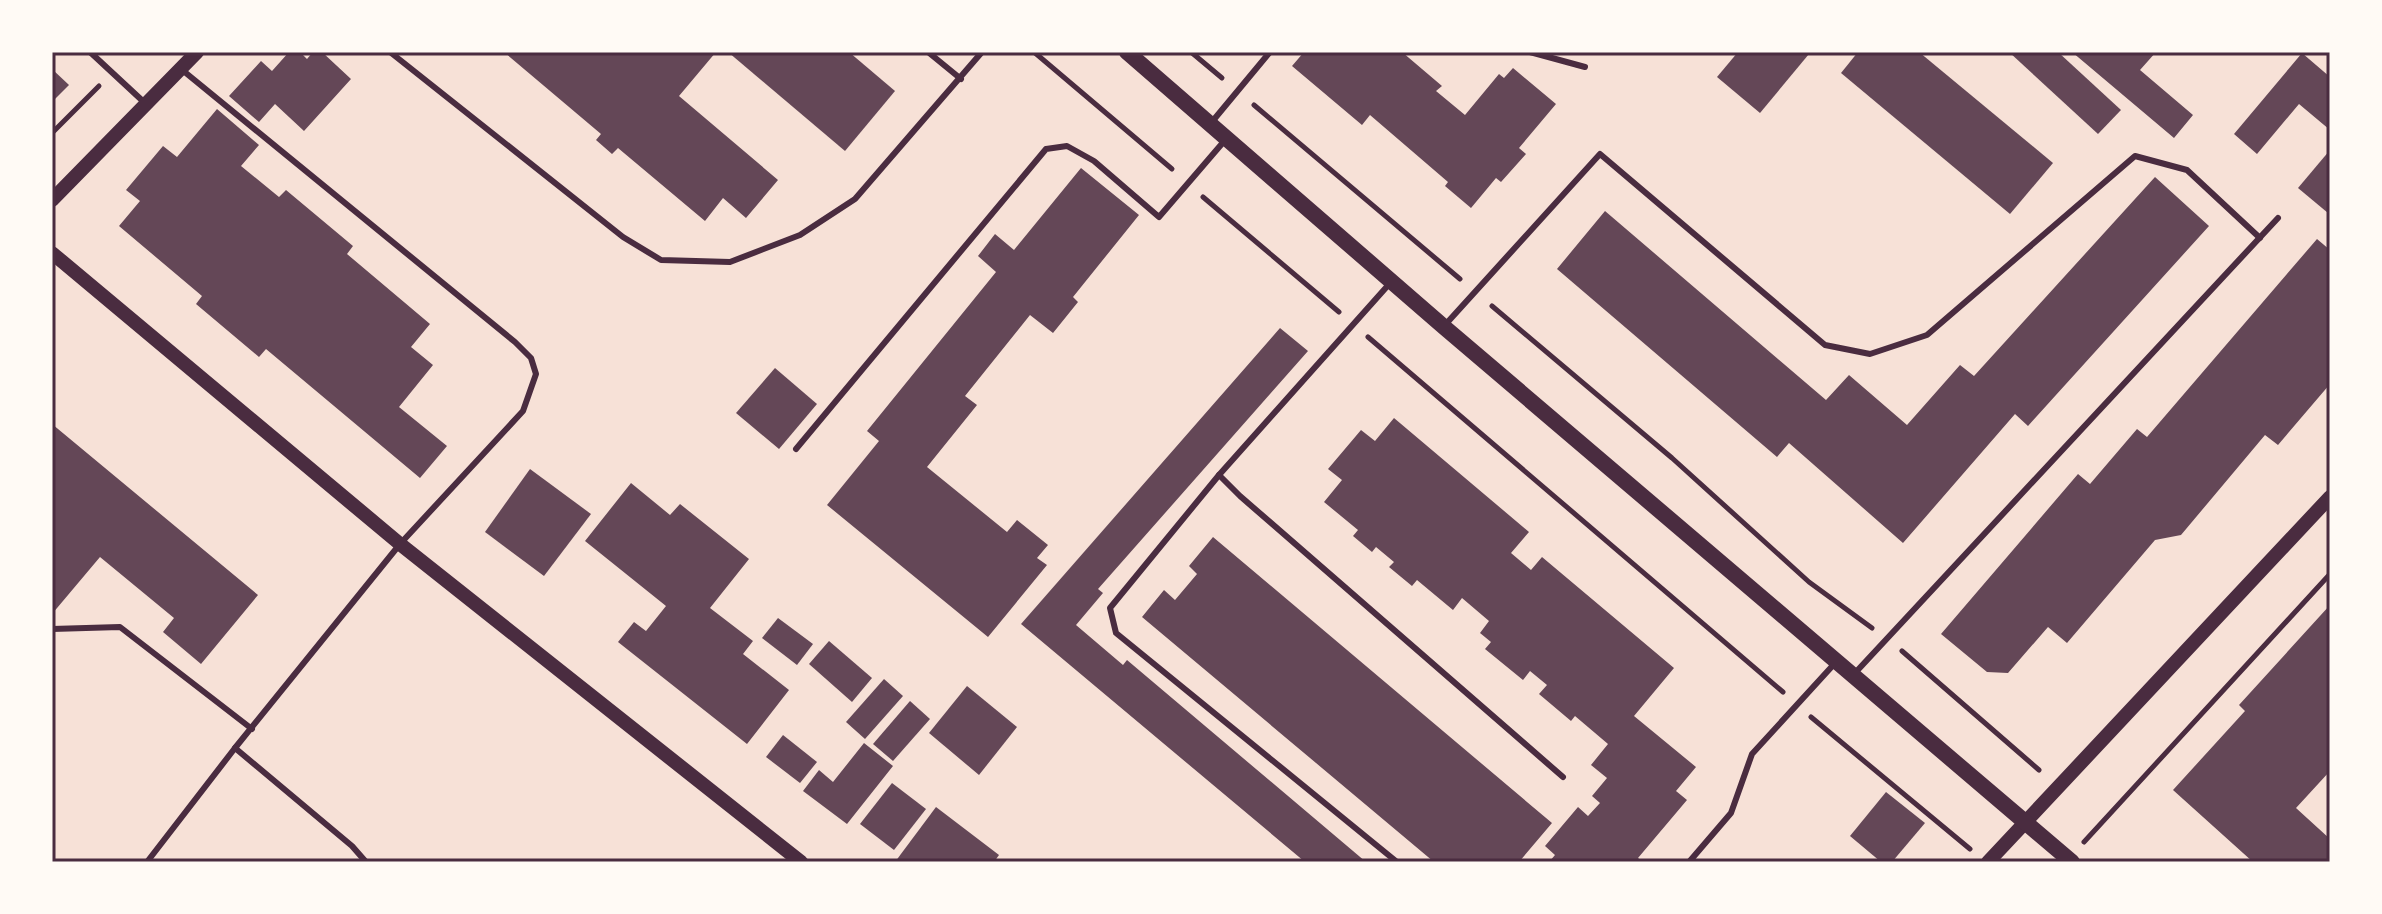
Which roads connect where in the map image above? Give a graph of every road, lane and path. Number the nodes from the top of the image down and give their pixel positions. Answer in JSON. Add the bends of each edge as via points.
{"nodes":[{"id":1,"x":90,"y":52,"type":"edge"},
{"id":2,"x":197,"y":52,"type":"edge"},
{"id":3,"x":390,"y":52,"type":"edge"},
{"id":4,"x":928,"y":52,"type":"edge"},
{"id":5,"x":982,"y":52,"type":"edge"},
{"id":6,"x":1034,"y":52,"type":"edge"},
{"id":7,"x":1127,"y":52,"type":"edge"},
{"id":8,"x":1191,"y":52,"type":"edge"},
{"id":9,"x":1270,"y":52,"type":"edge"},
{"id":10,"x":1530,"y":52,"type":"edge"},
{"id":11,"x":1585,"y":67,"type":"dead end"},
{"id":12,"x":181,"y":69,"type":"junction"},
{"id":13,"x":113,"y":72,"type":"junction"},
{"id":14,"x":961,"y":79,"type":"junction"},
{"id":15,"x":1237,"y":91,"type":"junction"},
{"id":16,"x":146,"y":104,"type":"junction"},
{"id":17,"x":1210,"y":124,"type":"junction"},
{"id":18,"x":52,"y":133,"type":"edge"},
{"id":19,"x":1226,"y":139,"type":"junction"},
{"id":20,"x":1188,"y":184,"type":"junction"},
{"id":21,"x":52,"y":200,"type":"edge"},
{"id":22,"x":2278,"y":218,"type":"dead end"},
{"id":23,"x":2260,"y":238,"type":"junction"},
{"id":24,"x":52,"y":253,"type":"edge"},
{"id":25,"x":1391,"y":282,"type":"junction"},
{"id":26,"x":1474,"y":291,"type":"junction"},
{"id":27,"x":1353,"y":325,"type":"junction"},
{"id":28,"x":1444,"y":327,"type":"junction"},
{"id":29,"x":796,"y":449,"type":"dead end"},
{"id":30,"x":1219,"y":475,"type":"junction"},
{"id":31,"x":2330,"y":497,"type":"edge"},
{"id":32,"x":400,"y":544,"type":"junction"},
{"id":33,"x":2330,"y":574,"type":"edge"},
{"id":34,"x":52,"y":629,"type":"edge"},
{"id":35,"x":1887,"y":638,"type":"junction"},
{"id":36,"x":1836,"y":662,"type":"junction"},
{"id":37,"x":1852,"y":676,"type":"junction"},
{"id":38,"x":1796,"y":705,"type":"junction"},
{"id":39,"x":252,"y":729,"type":"junction"},
{"id":40,"x":235,"y":748,"type":"junction"},
{"id":41,"x":1563,"y":777,"type":"dead end"},
{"id":42,"x":2058,"y":786,"type":"junction"},
{"id":43,"x":2024,"y":822,"type":"junction"},
{"id":44,"x":1974,"y":852,"type":"dead end"},
{"id":45,"x":2070,"y":861,"type":"edge"},
{"id":46,"x":147,"y":862,"type":"edge"},
{"id":47,"x":366,"y":862,"type":"edge"},
{"id":48,"x":801,"y":862,"type":"edge"},
{"id":49,"x":1397,"y":862,"type":"edge"},
{"id":50,"x":1689,"y":862,"type":"edge"},
{"id":51,"x":1988,"y":862,"type":"edge"}],
"edges":[{"from":1,"to":13,"type":"lane"},
{"from":2,"to":12,"type":"street"},
{"from":3,"to":14,"type":"lane","via":[[623,237],[661,260],[730,262],[800,235],[855,199]]},
{"from":4,"to":14,"type":"lane"},
{"from":5,"to":14,"type":"lane"},
{"from":6,"to":20,"type":"path"},
{"from":7,"to":17,"type":"main road"},
{"from":8,"to":15,"type":"path"},
{"from":9,"to":15,"type":"lane"},
{"from":10,"to":11,"type":"lane"},
{"from":12,"to":16,"type":"street"},
{"from":12,"to":32,"type":"lane","via":[[531,358],[536,374],[523,411]]},
{"from":13,"to":16,"type":"lane"},
{"from":13,"to":18,"type":"path"},
{"from":15,"to":17,"type":"lane"},
{"from":15,"to":26,"type":"path"},
{"from":16,"to":21,"type":"street"},
{"from":17,"to":19,"type":"main road"},
{"from":19,"to":20,"type":"lane"},
{"from":19,"to":25,"type":"main road"},
{"from":20,"to":27,"type":"path"},
{"from":20,"to":29,"type":"lane","via":[[1159,217],[1094,161],[1067,146],[1046,149]]},
{"from":22,"to":23,"type":"lane"},
{"from":23,"to":26,"type":"lane","via":[[2187,170],[2135,156],[1927,335],[1870,354],[1825,345],[1600,154]]},
{"from":23,"to":35,"type":"lane"},
{"from":24,"to":32,"type":"street"},
{"from":25,"to":27,"type":"lane"},
{"from":25,"to":28,"type":"main road"},
{"from":26,"to":28,"type":"lane"},
{"from":26,"to":35,"type":"path","via":[[1809,582]]},
{"from":27,"to":30,"type":"lane"},
{"from":27,"to":38,"type":"path"},
{"from":28,"to":36,"type":"main road"},
{"from":30,"to":41,"type":"lane"},
{"from":30,"to":49,"type":"lane","via":[[1110,608],[1116,633]]},
{"from":31,"to":42,"type":"street"},
{"from":32,"to":39,"type":"lane"},
{"from":32,"to":48,"type":"street"},
{"from":33,"to":45,"type":"path"},
{"from":34,"to":39,"type":"lane","via":[[120,627]]},
{"from":35,"to":37,"type":"lane"},
{"from":35,"to":42,"type":"path"},
{"from":36,"to":37,"type":"main road"},
{"from":36,"to":38,"type":"lane"},
{"from":37,"to":43,"type":"main road"},
{"from":38,"to":44,"type":"path"},
{"from":38,"to":50,"type":"lane","via":[[1752,754],[1731,813]]},
{"from":39,"to":40,"type":"lane"},
{"from":40,"to":46,"type":"lane"},
{"from":40,"to":47,"type":"lane"},
{"from":42,"to":43,"type":"street"},
{"from":43,"to":45,"type":"main road"},
{"from":43,"to":51,"type":"street"}]}
